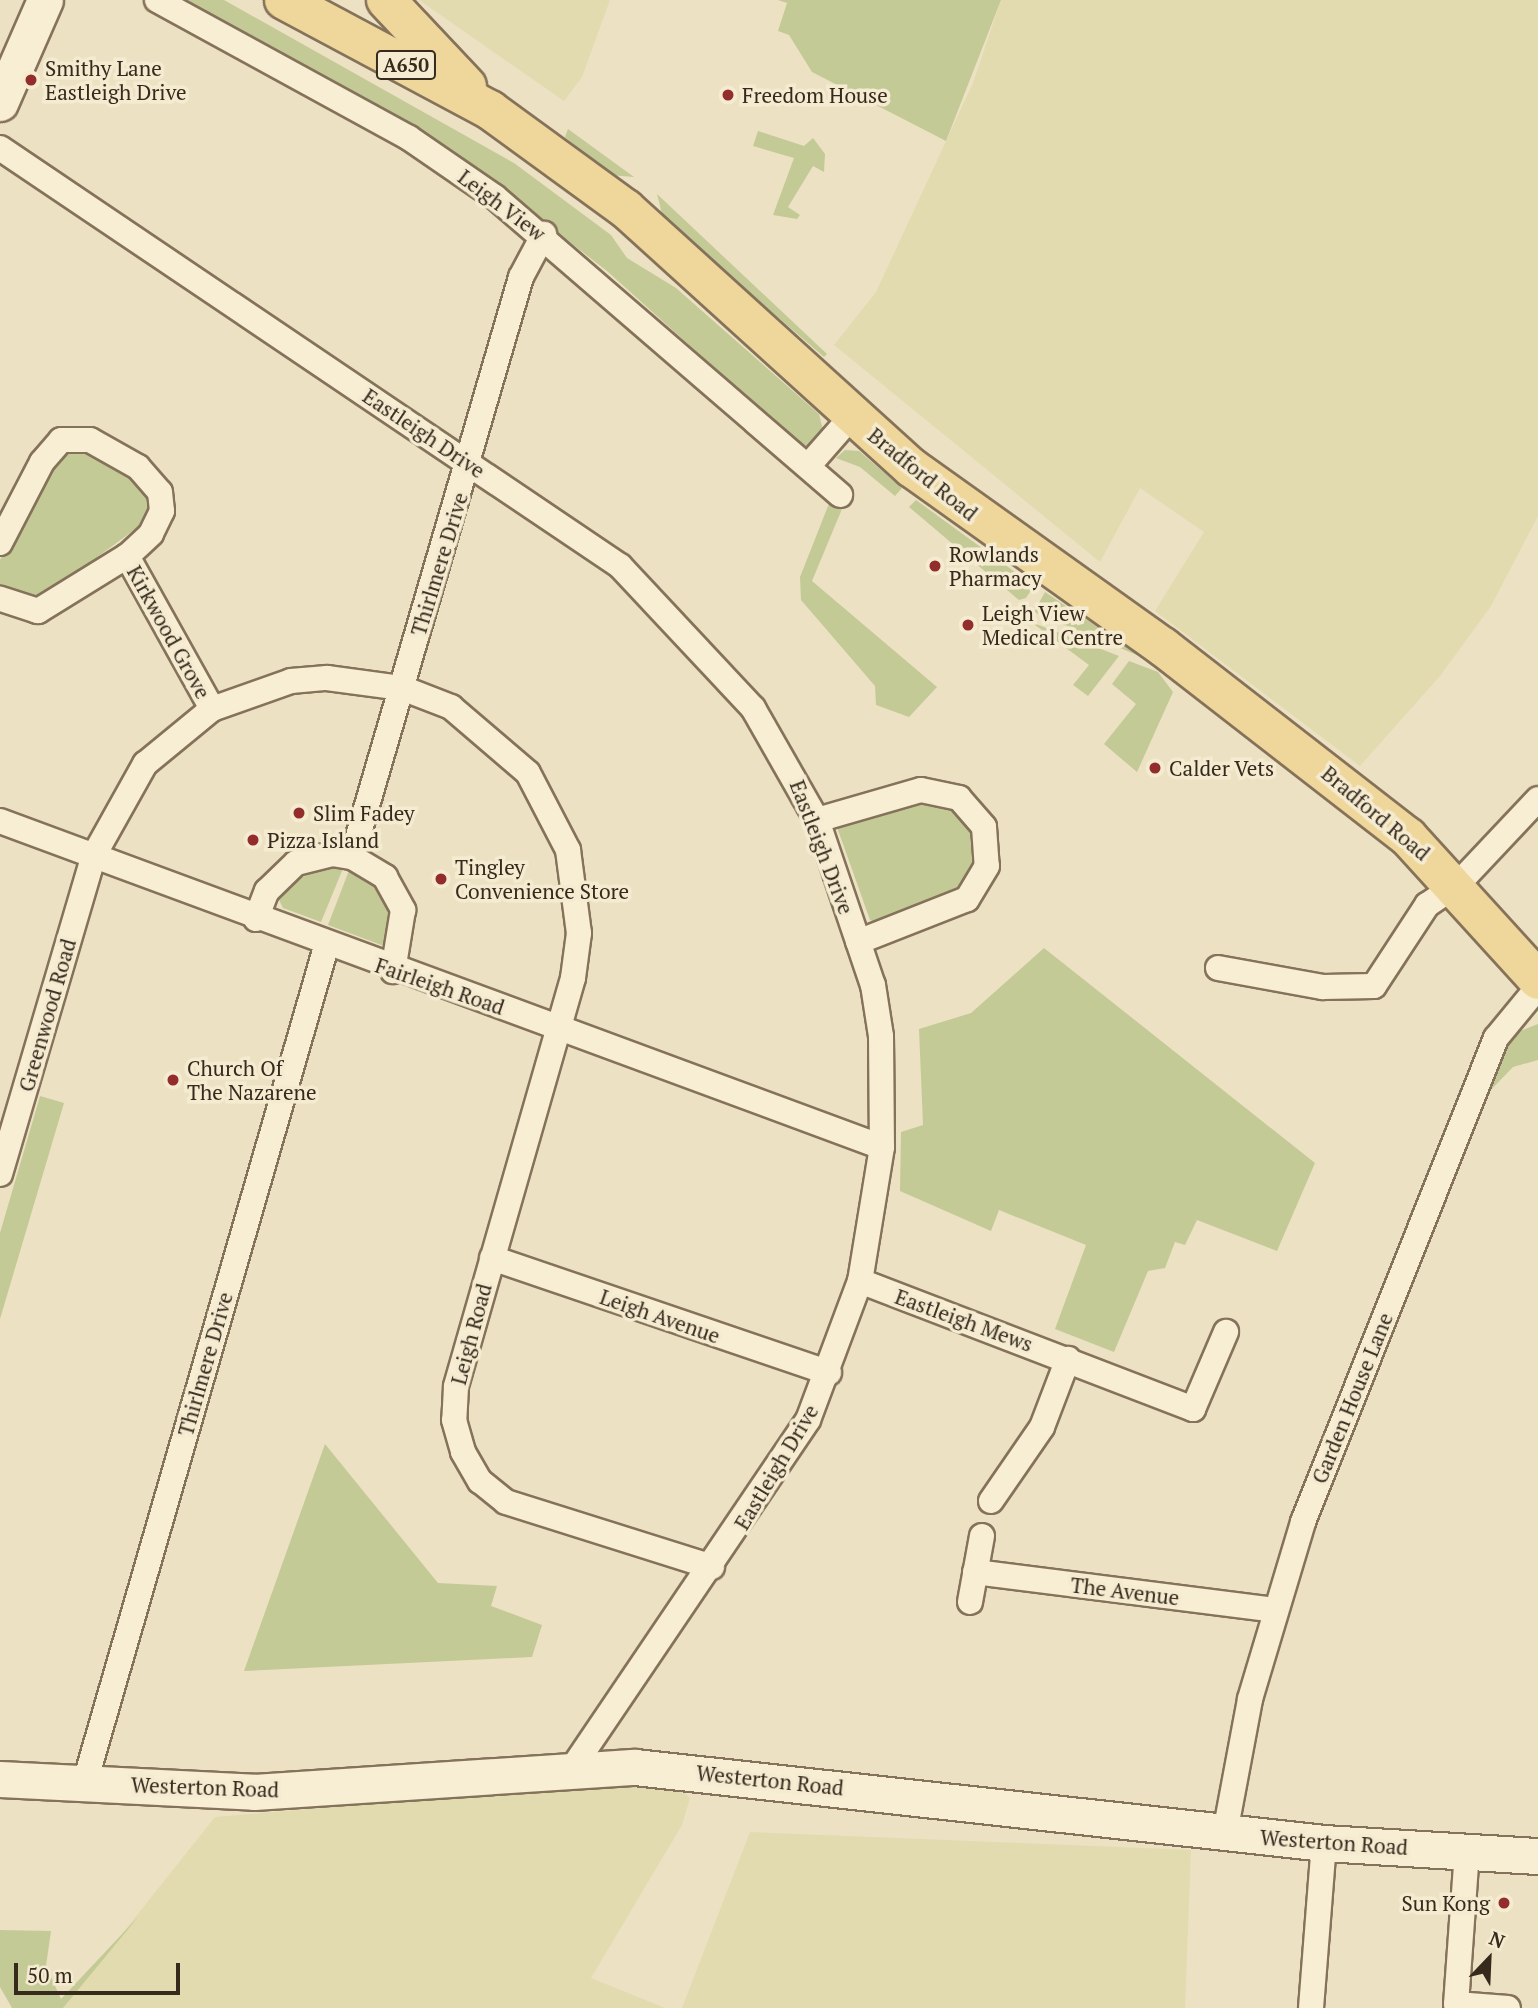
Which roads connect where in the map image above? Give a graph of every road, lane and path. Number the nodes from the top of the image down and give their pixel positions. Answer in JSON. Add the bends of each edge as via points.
{"nodes":[{"id":1,"x":45,"y":0,"type":"edge"},
{"id":2,"x":157,"y":0,"type":"edge"},
{"id":3,"x":284,"y":0,"type":"edge"},
{"id":4,"x":386,"y":0,"type":"edge"},
{"id":5,"x":328,"y":10,"type":"edge"},
{"id":6,"x":0,"y":103,"type":"edge"},
{"id":7,"x":490,"y":110,"type":"junction"},
{"id":8,"x":0,"y":148,"type":"edge"},
{"id":9,"x":544,"y":234,"type":"junction"},
{"id":10,"x":852,"y":416,"type":"junction"},
{"id":11,"x":468,"y":465,"type":"junction"},
{"id":12,"x":809,"y":465,"type":"junction"},
{"id":13,"x":840,"y":495,"type":"dead end"},
{"id":14,"x":0,"y":543,"type":"edge"},
{"id":15,"x":127,"y":556,"type":"junction"},
{"id":16,"x":0,"y":599,"type":"edge"},
{"id":17,"x":402,"y":688,"type":"junction"},
{"id":18,"x":212,"y":709,"type":"junction"},
{"id":19,"x":1538,"y":799,"type":"edge"},
{"id":20,"x":817,"y":820,"type":"junction"},
{"id":21,"x":0,"y":821,"type":"edge"},
{"id":22,"x":93,"y":857,"type":"junction"},
{"id":23,"x":352,"y":857,"type":"junction"},
{"id":24,"x":1457,"y":885,"type":"junction"},
{"id":25,"x":256,"y":919,"type":"junction"},
{"id":26,"x":858,"y":942,"type":"junction"},
{"id":27,"x":326,"y":947,"type":"junction"},
{"id":28,"x":1218,"y":968,"type":"dead end"},
{"id":29,"x":393,"y":971,"type":"junction"},
{"id":30,"x":1538,"y":980,"type":"edge"},
{"id":31,"x":1538,"y":987,"type":"edge"},
{"id":32,"x":559,"y":1027,"type":"junction"},
{"id":33,"x":882,"y":1147,"type":"junction"},
{"id":34,"x":0,"y":1174,"type":"edge"},
{"id":35,"x":492,"y":1258,"type":"junction"},
{"id":36,"x":860,"y":1281,"type":"junction"},
{"id":37,"x":1226,"y":1332,"type":"dead end"},
{"id":38,"x":1068,"y":1359,"type":"junction"},
{"id":39,"x":829,"y":1373,"type":"junction"},
{"id":40,"x":991,"y":1501,"type":"dead end"},
{"id":41,"x":982,"y":1536,"type":"dead end"},
{"id":42,"x":712,"y":1567,"type":"junction"},
{"id":43,"x":975,"y":1572,"type":"junction"},
{"id":44,"x":970,"y":1602,"type":"dead end"},
{"id":45,"x":1275,"y":1610,"type":"junction"},
{"id":46,"x":572,"y":1768,"type":"junction"},
{"id":47,"x":0,"y":1779,"type":"edge"},
{"id":48,"x":85,"y":1782,"type":"junction"},
{"id":49,"x":1225,"y":1833,"type":"junction"},
{"id":50,"x":1324,"y":1843,"type":"junction"},
{"id":51,"x":1467,"y":1851,"type":"junction"},
{"id":52,"x":1538,"y":1856,"type":"edge"},
{"id":53,"x":1456,"y":2006,"type":"edge"},
{"id":54,"x":1311,"y":2008,"type":"edge"},
{"id":55,"x":1508,"y":2008,"type":"edge"}],
"edges":[{"from":1,"to":6,"type":"street"},
{"from":2,"to":9,"type":"street","name":"Leigh View","via":[[409,138]]},
{"from":3,"to":5,"type":"main road","name":"Bradford Road","number":"A650"},
{"from":4,"to":7,"type":"main road"},
{"from":5,"to":7,"type":"main road","name":"Bradford Road","number":"A650"},
{"from":7,"to":10,"type":"main road","name":"Bradford Road","number":"A650","via":[[626,209]]},
{"from":8,"to":11,"type":"street","name":"Eastleigh Drive"},
{"from":9,"to":11,"type":"street","name":"Thirlmere Drive","via":[[521,277]]},
{"from":9,"to":12,"type":"street","name":"Leigh View"},
{"from":10,"to":12,"type":"street"},
{"from":10,"to":24,"type":"main road","name":"Bradford Road","number":"A650","via":[[1031,559],[1163,647],[1346,785]]},
{"from":11,"to":17,"type":"street","name":"Thirlmere Drive"},
{"from":11,"to":20,"type":"street","name":"Eastleigh Drive","via":[[572,528],[668,610],[753,708]]},
{"from":12,"to":13,"type":"street","name":"Leigh View"},
{"from":14,"to":15,"type":"street","name":"Kirkwood Grove","via":[[50,449],[74,436],[138,467],[160,492],[162,511],[151,534]]},
{"from":15,"to":16,"type":"street","name":"Kirkwood Grove","via":[[38,611]]},
{"from":15,"to":18,"type":"street","name":"Kirkwood Grove"},
{"from":17,"to":18,"type":"street","name":"Greenwood Road","via":[[327,678],[290,681]]},
{"from":17,"to":23,"type":"street","name":"Thirlmere Drive"},
{"from":17,"to":32,"type":"street","name":"Leigh Road","via":[[451,707],[494,739],[528,773],[568,850],[579,933]]},
{"from":18,"to":22,"type":"street","name":"Greenwood Road","via":[[145,764]]},
{"from":19,"to":24,"type":"street"},
{"from":20,"to":26,"type":"street","name":"Eastleigh Drive"},
{"from":20,"to":26,"type":"street","via":[[921,790],[959,798],[984,827],[987,866],[967,899]]},
{"from":21,"to":22,"type":"street","name":"Fairleigh Road"},
{"from":22,"to":25,"type":"street","name":"Fairleigh Road"},
{"from":22,"to":34,"type":"street","name":"Greenwood Road"},
{"from":23,"to":25,"type":"street","via":[[310,856],[289,867],[267,891]]},
{"from":23,"to":29,"type":"street","via":[[385,877],[403,910]]},
{"from":24,"to":28,"type":"street","via":[[1427,905],[1374,986],[1323,987]]},
{"from":24,"to":30,"type":"main road","name":"Bradford Road","number":"A650"},
{"from":25,"to":27,"type":"street","name":"Fairleigh Road"},
{"from":26,"to":33,"type":"street","name":"Eastleigh Drive","via":[[880,1036]]},
{"from":27,"to":29,"type":"street","name":"Fairleigh Road"},
{"from":27,"to":48,"type":"street","name":"Thirlmere Drive"},
{"from":29,"to":32,"type":"street","name":"Fairleigh Road"},
{"from":31,"to":45,"type":"street","name":"Garden House Lane","via":[[1496,1038],[1303,1522]]},
{"from":32,"to":33,"type":"street","name":"Fairleigh Road"},
{"from":32,"to":35,"type":"street","name":"Leigh Road"},
{"from":33,"to":36,"type":"street","name":"Eastleigh Drive"},
{"from":35,"to":39,"type":"street","name":"Leigh Avenue"},
{"from":35,"to":42,"type":"street","name":"Leigh Road","via":[[456,1387],[457,1431],[481,1480],[506,1502],[536,1515]]},
{"from":36,"to":38,"type":"street","name":"Eastleigh Mews"},
{"from":36,"to":39,"type":"street","name":"Eastleigh Drive"},
{"from":37,"to":38,"type":"street","name":"Eastleigh Mews","via":[[1193,1409]]},
{"from":38,"to":40,"type":"street","via":[[1042,1427]]},
{"from":39,"to":42,"type":"street","name":"Eastleigh Drive","via":[[781,1465]]},
{"from":41,"to":43,"type":"street"},
{"from":42,"to":46,"type":"street","name":"Eastleigh Drive"},
{"from":43,"to":44,"type":"street"},
{"from":43,"to":45,"type":"street","name":"The Avenue"},
{"from":45,"to":49,"type":"street","name":"Garden House Lane"},
{"from":46,"to":48,"type":"street","name":"Westerton Road","via":[[254,1792]]},
{"from":46,"to":49,"type":"street","name":"Westerton Road","via":[[684,1770]]},
{"from":47,"to":48,"type":"street","name":"Westerton Road"},
{"from":49,"to":50,"type":"street","name":"Westerton Road"},
{"from":50,"to":51,"type":"street","name":"Westerton Road"},
{"from":50,"to":54,"type":"street"},
{"from":51,"to":52,"type":"street","name":"Westerton Road"},
{"from":51,"to":53,"type":"street"},
{"from":53,"to":55,"type":"street"}]}
